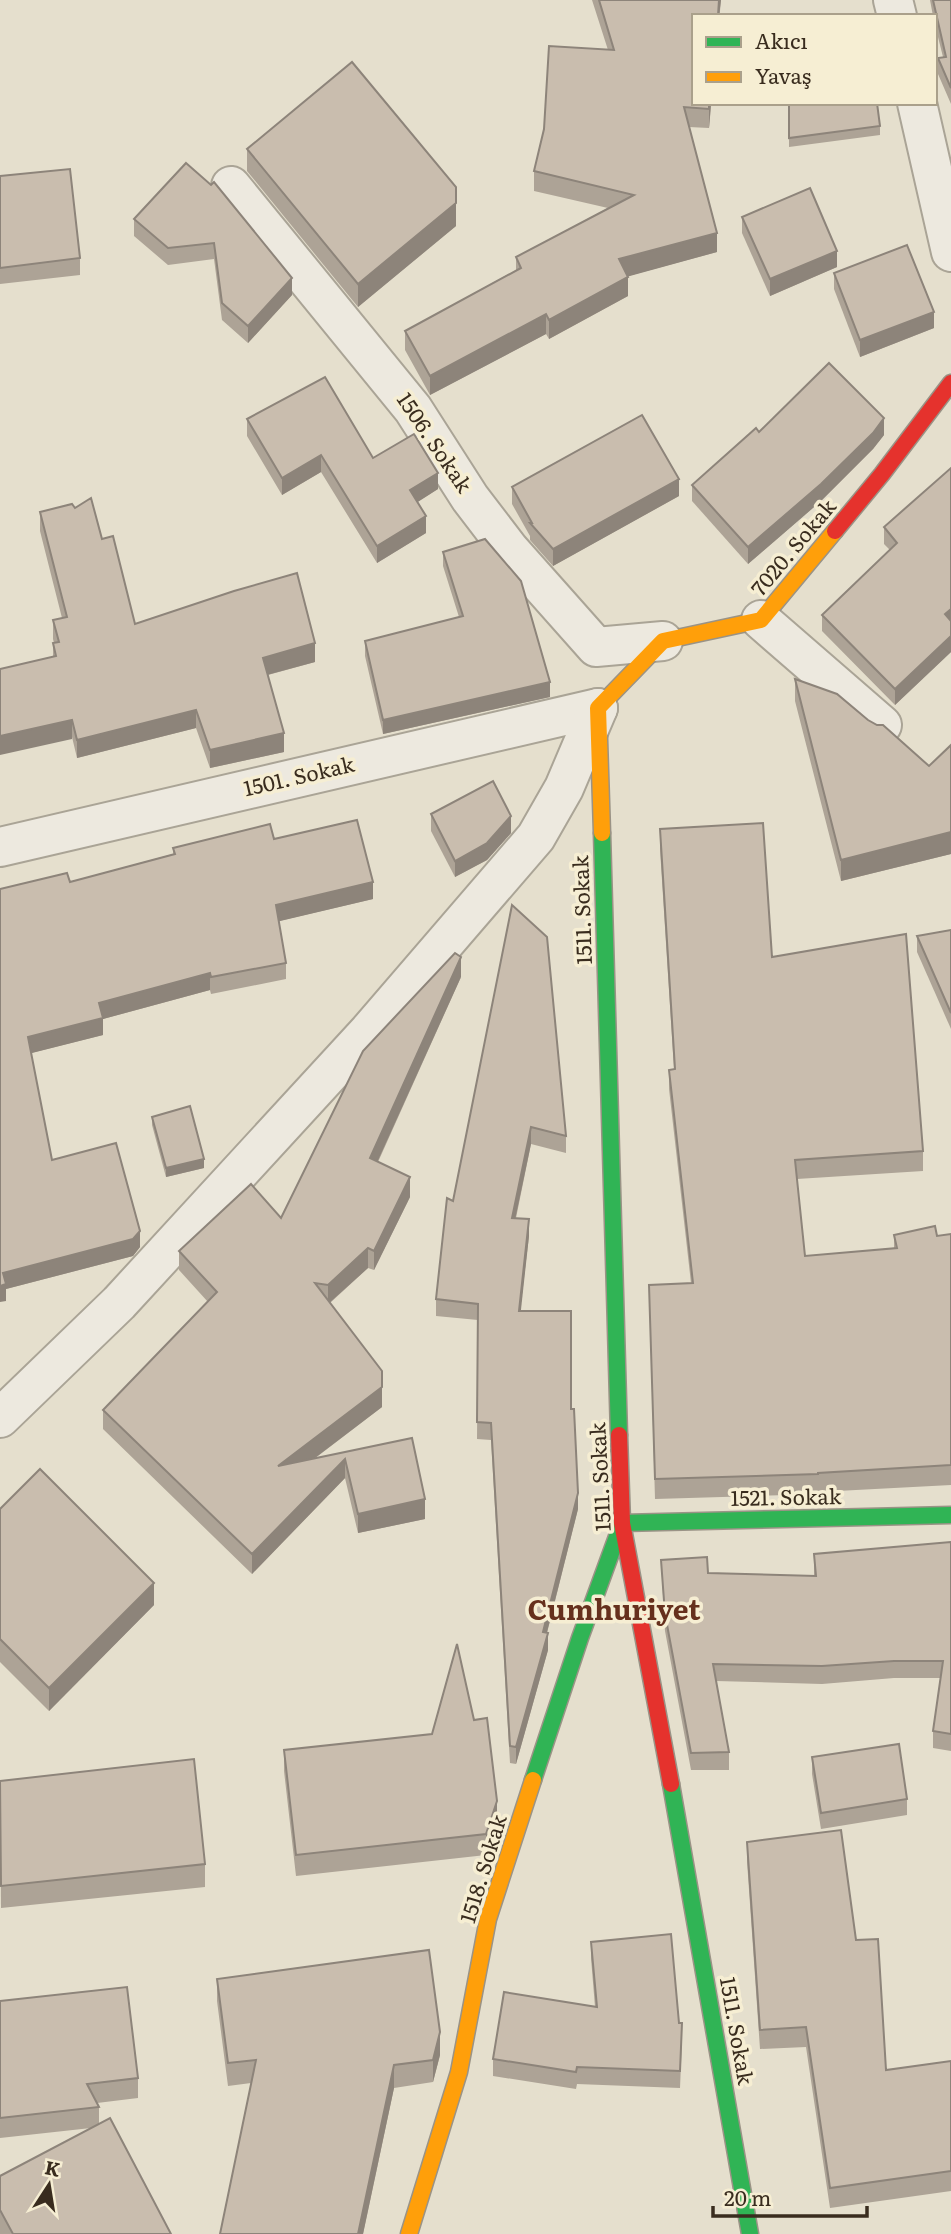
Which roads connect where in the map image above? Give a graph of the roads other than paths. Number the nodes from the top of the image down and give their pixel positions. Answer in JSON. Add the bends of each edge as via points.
{"nodes":[{"id":1,"x":917,"y":105,"type":"edge"},
{"id":2,"x":231,"y":186,"type":"dead end"},
{"id":3,"x":951,"y":252,"type":"edge"},
{"id":4,"x":951,"y":383,"type":"edge"},
{"id":5,"x":761,"y":620,"type":"junction"},
{"id":6,"x":663,"y":641,"type":"junction"},
{"id":7,"x":598,"y":708,"type":"junction"},
{"id":8,"x":881,"y":725,"type":"edge"},
{"id":9,"x":0,"y":847,"type":"edge"},
{"id":10,"x":0,"y":1418,"type":"edge"},
{"id":11,"x":951,"y":1515,"type":"edge"},
{"id":12,"x":622,"y":1523,"type":"junction"},
{"id":13,"x":409,"y":2234,"type":"edge"},
{"id":14,"x":750,"y":2234,"type":"edge"}],
"edges":[{"from":1,"to":3,"type":"street"},
{"from":2,"to":6,"type":"street","name":"1506. Sokak","via":[[413,409],[509,549],[596,647]]},
{"from":4,"to":5,"type":"street","name":"7020. Sokak","via":[[883,474]]},
{"from":5,"to":6,"type":"street","name":"7020. Sokak"},
{"from":5,"to":8,"type":"street"},
{"from":6,"to":7,"type":"street"},
{"from":7,"to":9,"type":"street","name":"1501. Sokak"},
{"from":7,"to":10,"type":"street","via":[[537,837],[369,1031],[119,1303]]},
{"from":7,"to":12,"type":"street","name":"1511. Sokak"},
{"from":11,"to":12,"type":"street","name":"1521. Sokak"},
{"from":12,"to":13,"type":"street","name":"1518. Sokak","via":[[488,1919],[459,2072]]},
{"from":12,"to":14,"type":"street","name":"1511. Sokak"}]}
